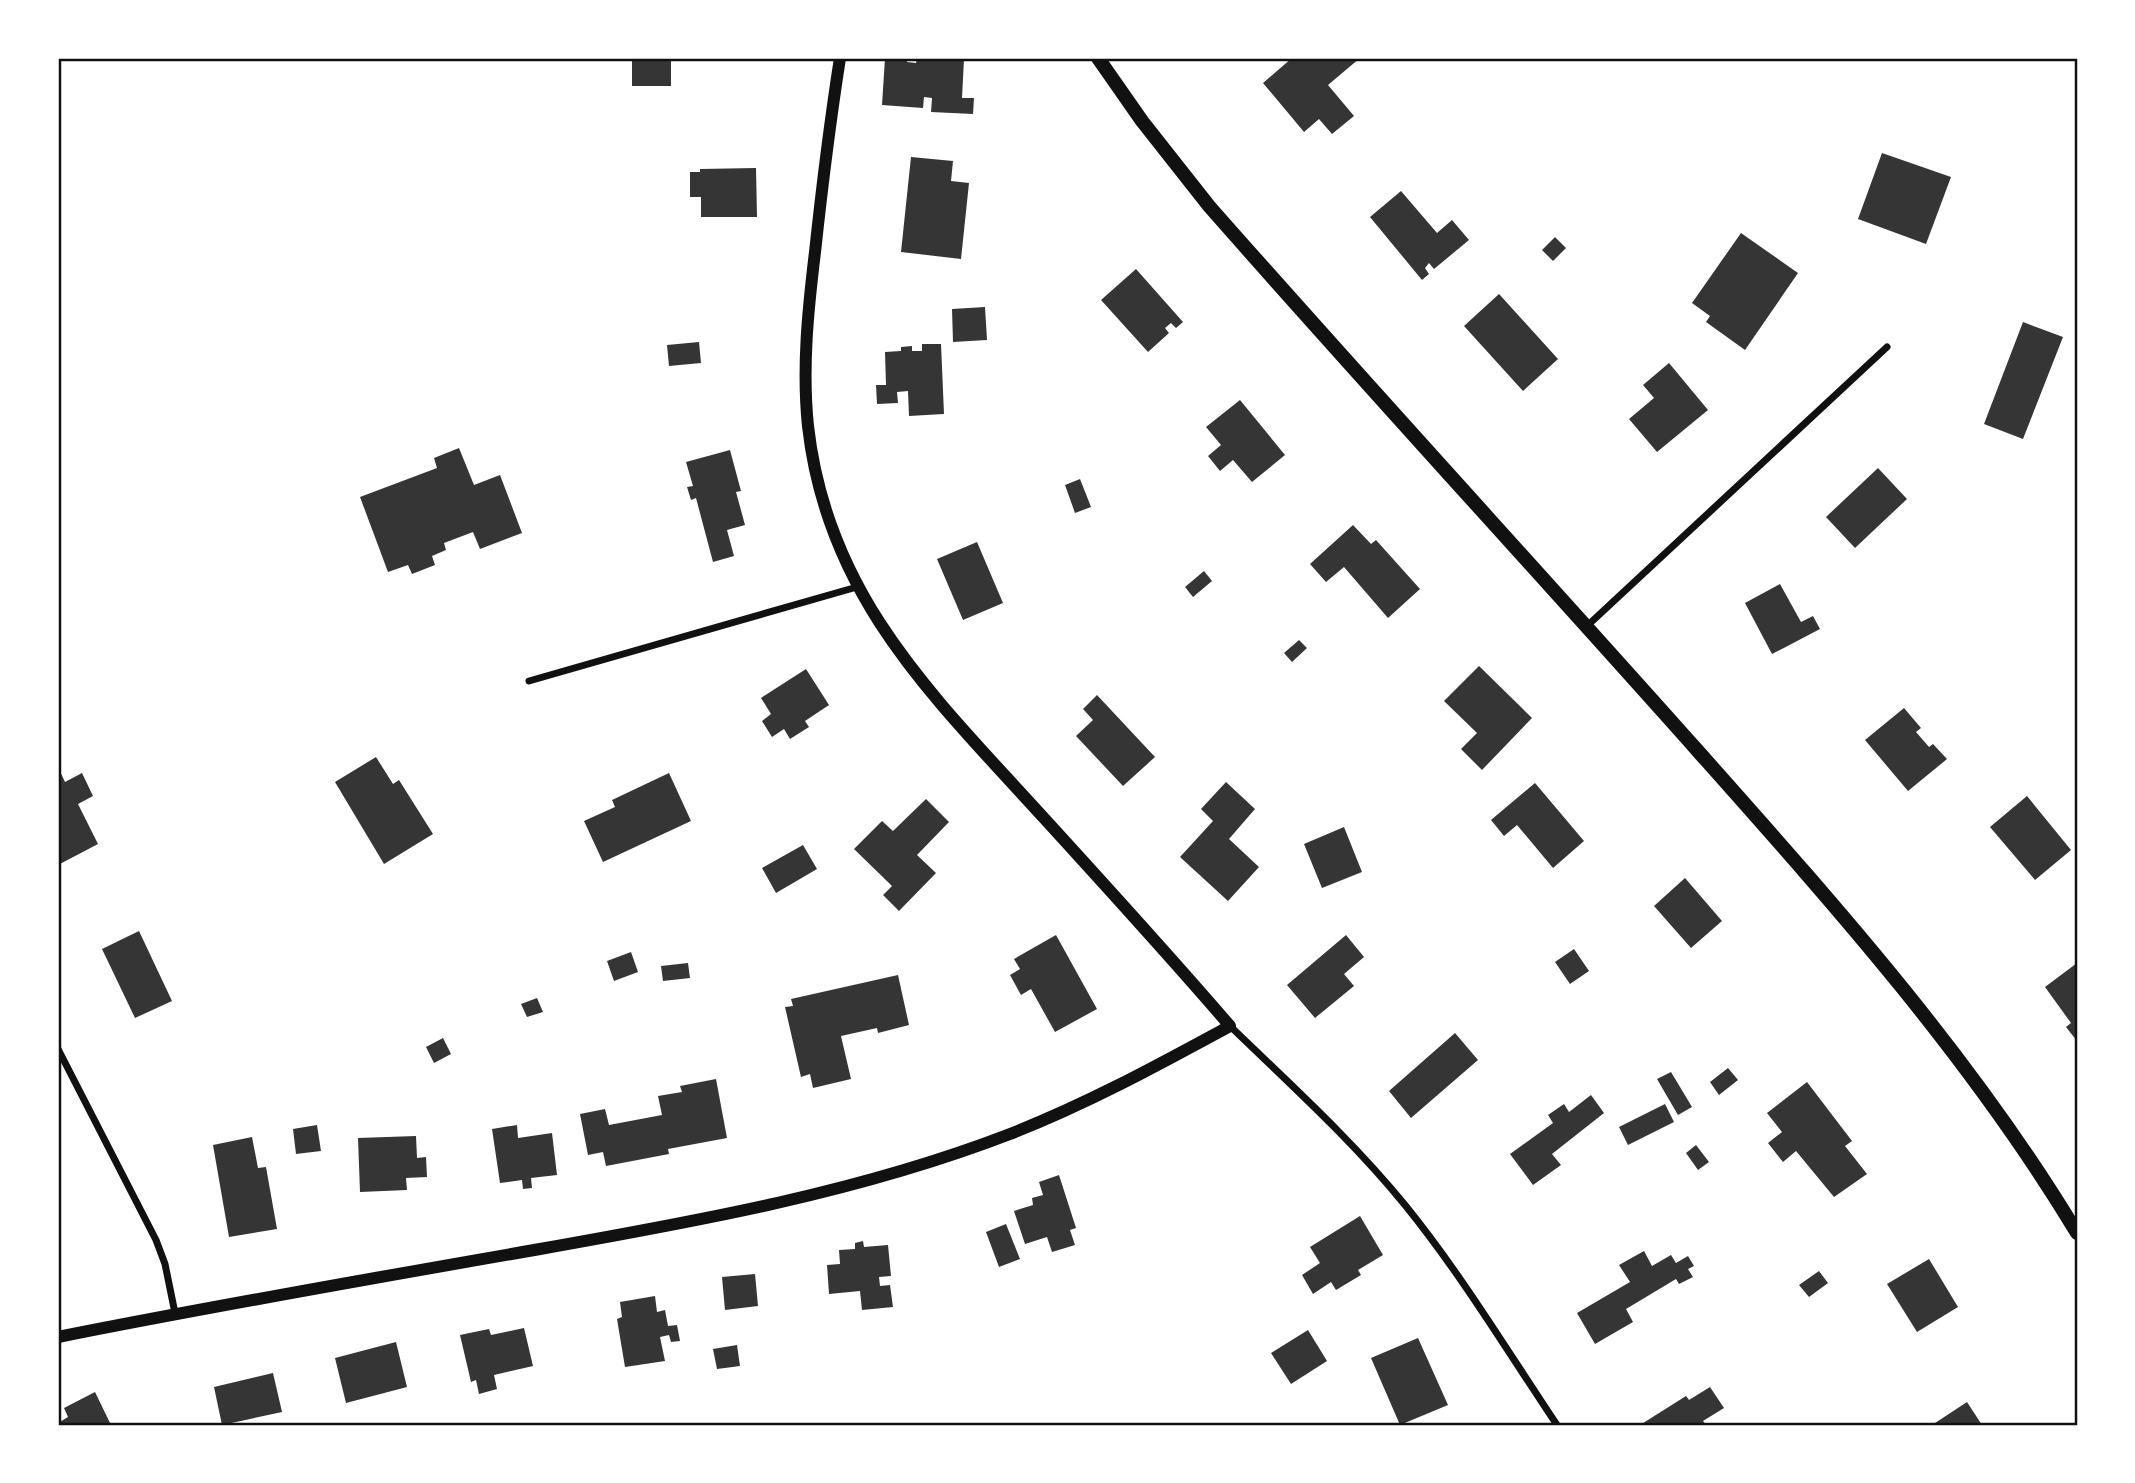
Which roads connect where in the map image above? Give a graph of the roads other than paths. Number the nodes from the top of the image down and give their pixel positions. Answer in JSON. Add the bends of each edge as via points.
{"nodes":[{"id":1,"x":840,"y":58,"type":"edge"},
{"id":2,"x":1098,"y":58,"type":"edge"},
{"id":3,"x":1887,"y":347,"type":"dead end"},
{"id":4,"x":857,"y":587,"type":"junction"},
{"id":5,"x":1587,"y":626,"type":"junction"},
{"id":6,"x":529,"y":681,"type":"dead end"},
{"id":7,"x":1230,"y":1026,"type":"junction"},
{"id":8,"x":58,"y":1049,"type":"edge"},
{"id":9,"x":2077,"y":1233,"type":"edge"},
{"id":10,"x":175,"y":1313,"type":"junction"},
{"id":11,"x":58,"y":1337,"type":"edge"},
{"id":12,"x":1555,"y":1425,"type":"edge"}],
"edges":[{"from":1,"to":4,"type":"street","via":[[805,365],[811,448],[820,489]]},
{"from":2,"to":5,"type":"main road","via":[[1217,215]]},
{"from":3,"to":5,"type":"street"},
{"from":4,"to":6,"type":"street"},
{"from":4,"to":7,"type":"street","via":[[886,634],[935,697]]},
{"from":5,"to":9,"type":"main road","via":[[1914,1001],[2023,1148]]},
{"from":7,"to":10,"type":"street","via":[[1096,1098],[1010,1135],[847,1186],[615,1236]]},
{"from":7,"to":12,"type":"street","via":[[1329,1122],[1405,1205]]},
{"from":8,"to":10,"type":"street","via":[[156,1240]]},
{"from":10,"to":11,"type":"street"}]}
